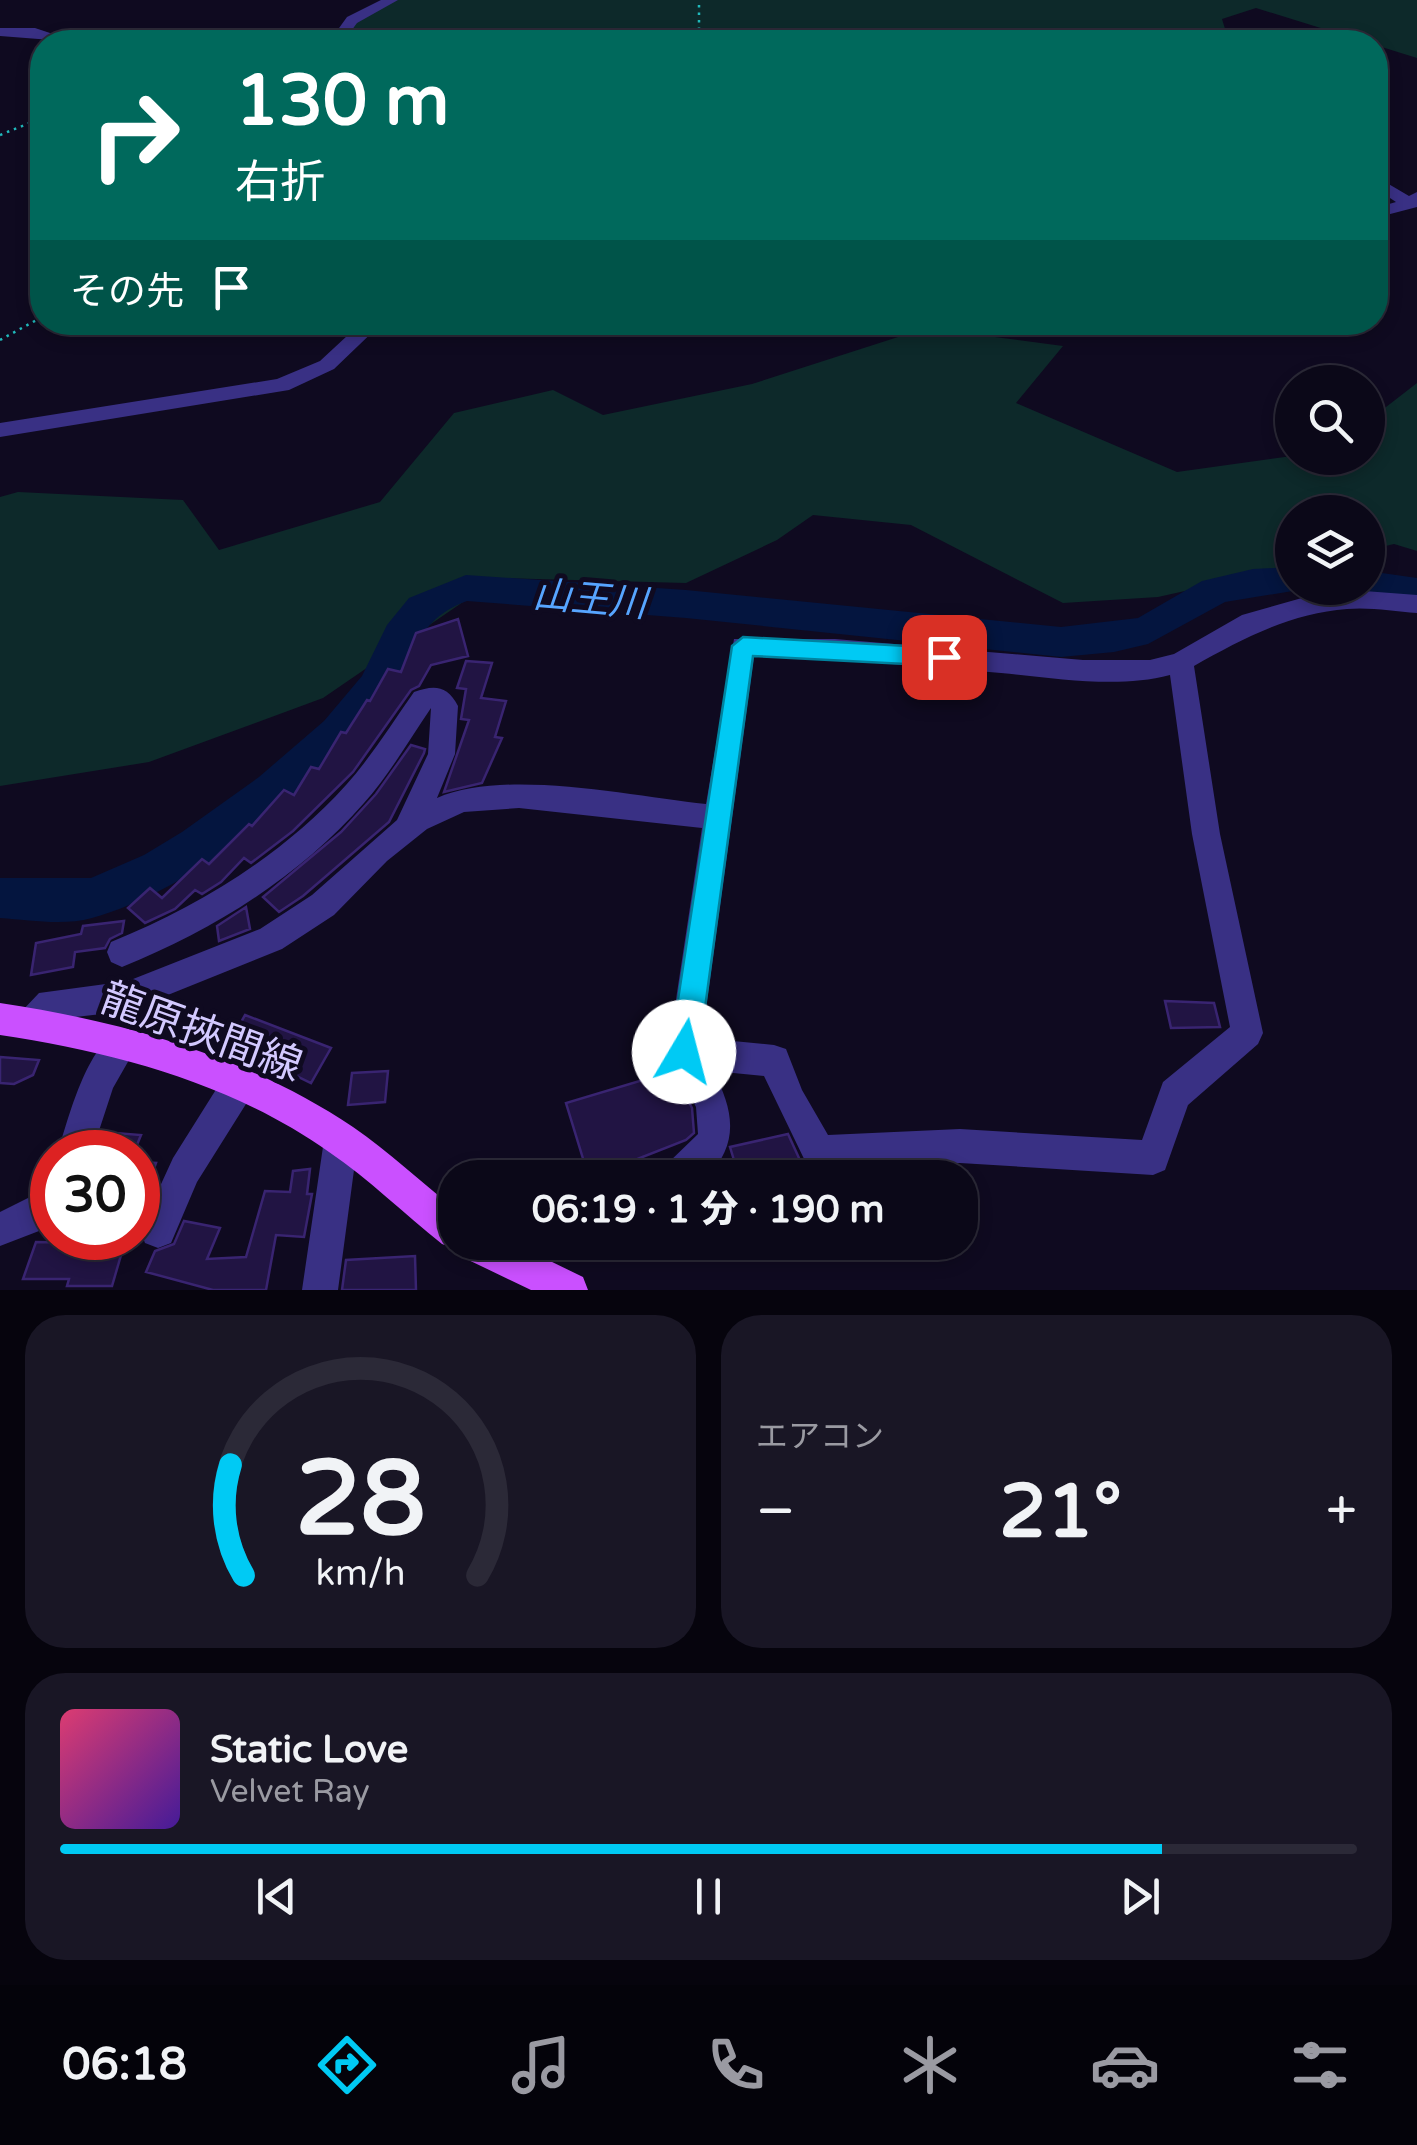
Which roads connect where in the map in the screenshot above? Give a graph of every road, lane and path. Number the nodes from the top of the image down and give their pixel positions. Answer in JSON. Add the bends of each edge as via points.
{"nodes":[{"id":1,"x":391,"y":0,"type":"edge"},
{"id":2,"x":699,"y":0,"type":"edge"},
{"id":3,"x":346,"y":30,"type":"edge"},
{"id":4,"x":700,"y":30,"type":"edge"},
{"id":5,"x":0,"y":32,"type":"edge"},
{"id":6,"x":30,"y":32,"type":"edge"},
{"id":7,"x":30,"y":123,"type":"edge"},
{"id":8,"x":0,"y":135,"type":"edge"},
{"id":9,"x":1388,"y":188,"type":"edge"},
{"id":10,"x":1413,"y":200,"type":"edge"},
{"id":11,"x":1388,"y":209,"type":"edge"},
{"id":12,"x":30,"y":324,"type":"edge"},
{"id":13,"x":360,"y":335,"type":"edge"},
{"id":14,"x":0,"y":340,"type":"edge"},
{"id":15,"x":0,"y":430,"type":"edge"},
{"id":16,"x":1417,"y":604,"type":"edge"},
{"id":17,"x":1181,"y":662,"type":"junction"},
{"id":18,"x":717,"y":817,"type":"junction"},
{"id":19,"x":407,"y":827,"type":"junction"},
{"id":20,"x":122,"y":952,"type":"dead end"},
{"id":21,"x":16,"y":1021,"type":"edge"},
{"id":22,"x":121,"y":1046,"type":"junction"},
{"id":23,"x":684,"y":1052,"type":"junction"},
{"id":24,"x":240,"y":1084,"type":"junction"},
{"id":25,"x":82,"y":1130,"type":"edge"},
{"id":26,"x":341,"y":1140,"type":"junction"},
{"id":27,"x":702,"y":1160,"type":"edge"},
{"id":28,"x":438,"y":1212,"type":"edge"},
{"id":29,"x":30,"y":1218,"type":"edge"},
{"id":30,"x":160,"y":1225,"type":"edge"},
{"id":31,"x":3,"y":1229,"type":"dead end"},
{"id":32,"x":509,"y":1260,"type":"edge"},
{"id":33,"x":320,"y":1290,"type":"edge"},
{"id":34,"x":570,"y":1290,"type":"edge"}],
"edges":[{"from":1,"to":3,"type":"street","via":[[356,17]]},
{"from":2,"to":4,"type":"path"},
{"from":5,"to":6,"type":"street"},
{"from":7,"to":8,"type":"path"},
{"from":9,"to":10,"type":"street"},
{"from":10,"to":11,"type":"street"},
{"from":12,"to":14,"type":"path"},
{"from":13,"to":15,"type":"street","via":[[327,365],[282,386]]},
{"from":16,"to":17,"type":"street","via":[[1316,604],[1251,622]]},
{"from":17,"to":18,"type":"street","via":[[1150,670],[1082,670],[743,646]]},
{"from":17,"to":23,"type":"street","via":[[1206,834],[1247,1033],[1175,1094],[1153,1158],[960,1146],[819,1153],[774,1061]]},
{"from":18,"to":19,"type":"street","via":[[503,795],[448,804]]},
{"from":18,"to":23,"type":"street"},
{"from":19,"to":20,"type":"street","via":[[447,745],[445,706],[436,696],[423,699],[355,795],[302,843],[198,916]]},
{"from":19,"to":21,"type":"street","via":[[323,906],[270,939],[128,996],[50,1004]]},
{"from":21,"to":22,"type":"main road","name":"龍原挾間線"},
{"from":22,"to":24,"type":"main road","name":"龍原挾間線"},
{"from":22,"to":25,"type":"street","via":[[99,1080]]},
{"from":23,"to":27,"type":"street","via":[[718,1129]]},
{"from":24,"to":26,"type":"main road","name":"龍原挾間線"},
{"from":24,"to":30,"type":"street","via":[[184,1170]]},
{"from":26,"to":28,"type":"main road","name":"龍原挾間線"},
{"from":26,"to":33,"type":"street"},
{"from":29,"to":31,"type":"street"},
{"from":32,"to":34,"type":"main road"}]}
